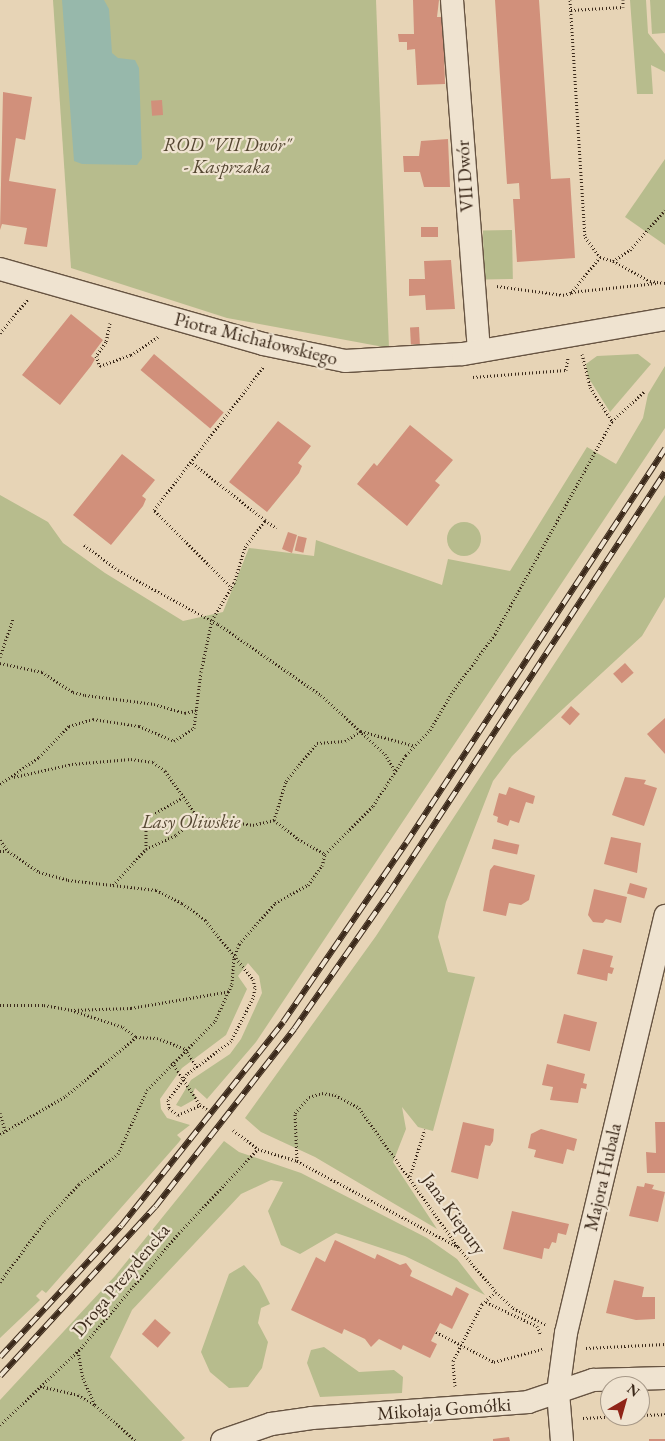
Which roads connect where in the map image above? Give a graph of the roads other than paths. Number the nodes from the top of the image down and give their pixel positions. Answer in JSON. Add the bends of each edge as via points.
{"nodes":[{"id":1,"x":452,"y":0,"type":"edge"},
{"id":2,"x":0,"y":268,"type":"edge"},
{"id":3,"x":665,"y":319,"type":"edge"},
{"id":4,"x":479,"y":352,"type":"junction"},
{"id":5,"x":665,"y":916,"type":"edge"},
{"id":6,"x":665,"y":1378,"type":"edge"},
{"id":7,"x":558,"y":1392,"type":"junction"},
{"id":8,"x":222,"y":1441,"type":"edge"},
{"id":9,"x":562,"y":1441,"type":"edge"}],
"edges":[{"from":1,"to":4,"type":"street","name":"VII Dwór"},
{"from":2,"to":4,"type":"street","name":"Piotra Michałowskiego","via":[[175,320],[324,358],[345,361]]},
{"from":3,"to":4,"type":"street","name":"Piotra Michałowskiego"},
{"from":5,"to":7,"type":"street","name":"Majora Hubala","via":[[557,1343]]},
{"from":6,"to":7,"type":"street","name":"Mikołaja Gomółki","via":[[593,1380]]},
{"from":7,"to":8,"type":"street","name":"Mikołaja Gomółki","via":[[528,1402],[312,1418],[271,1424]]},
{"from":7,"to":9,"type":"street","name":"Majora Hubala"}]}
